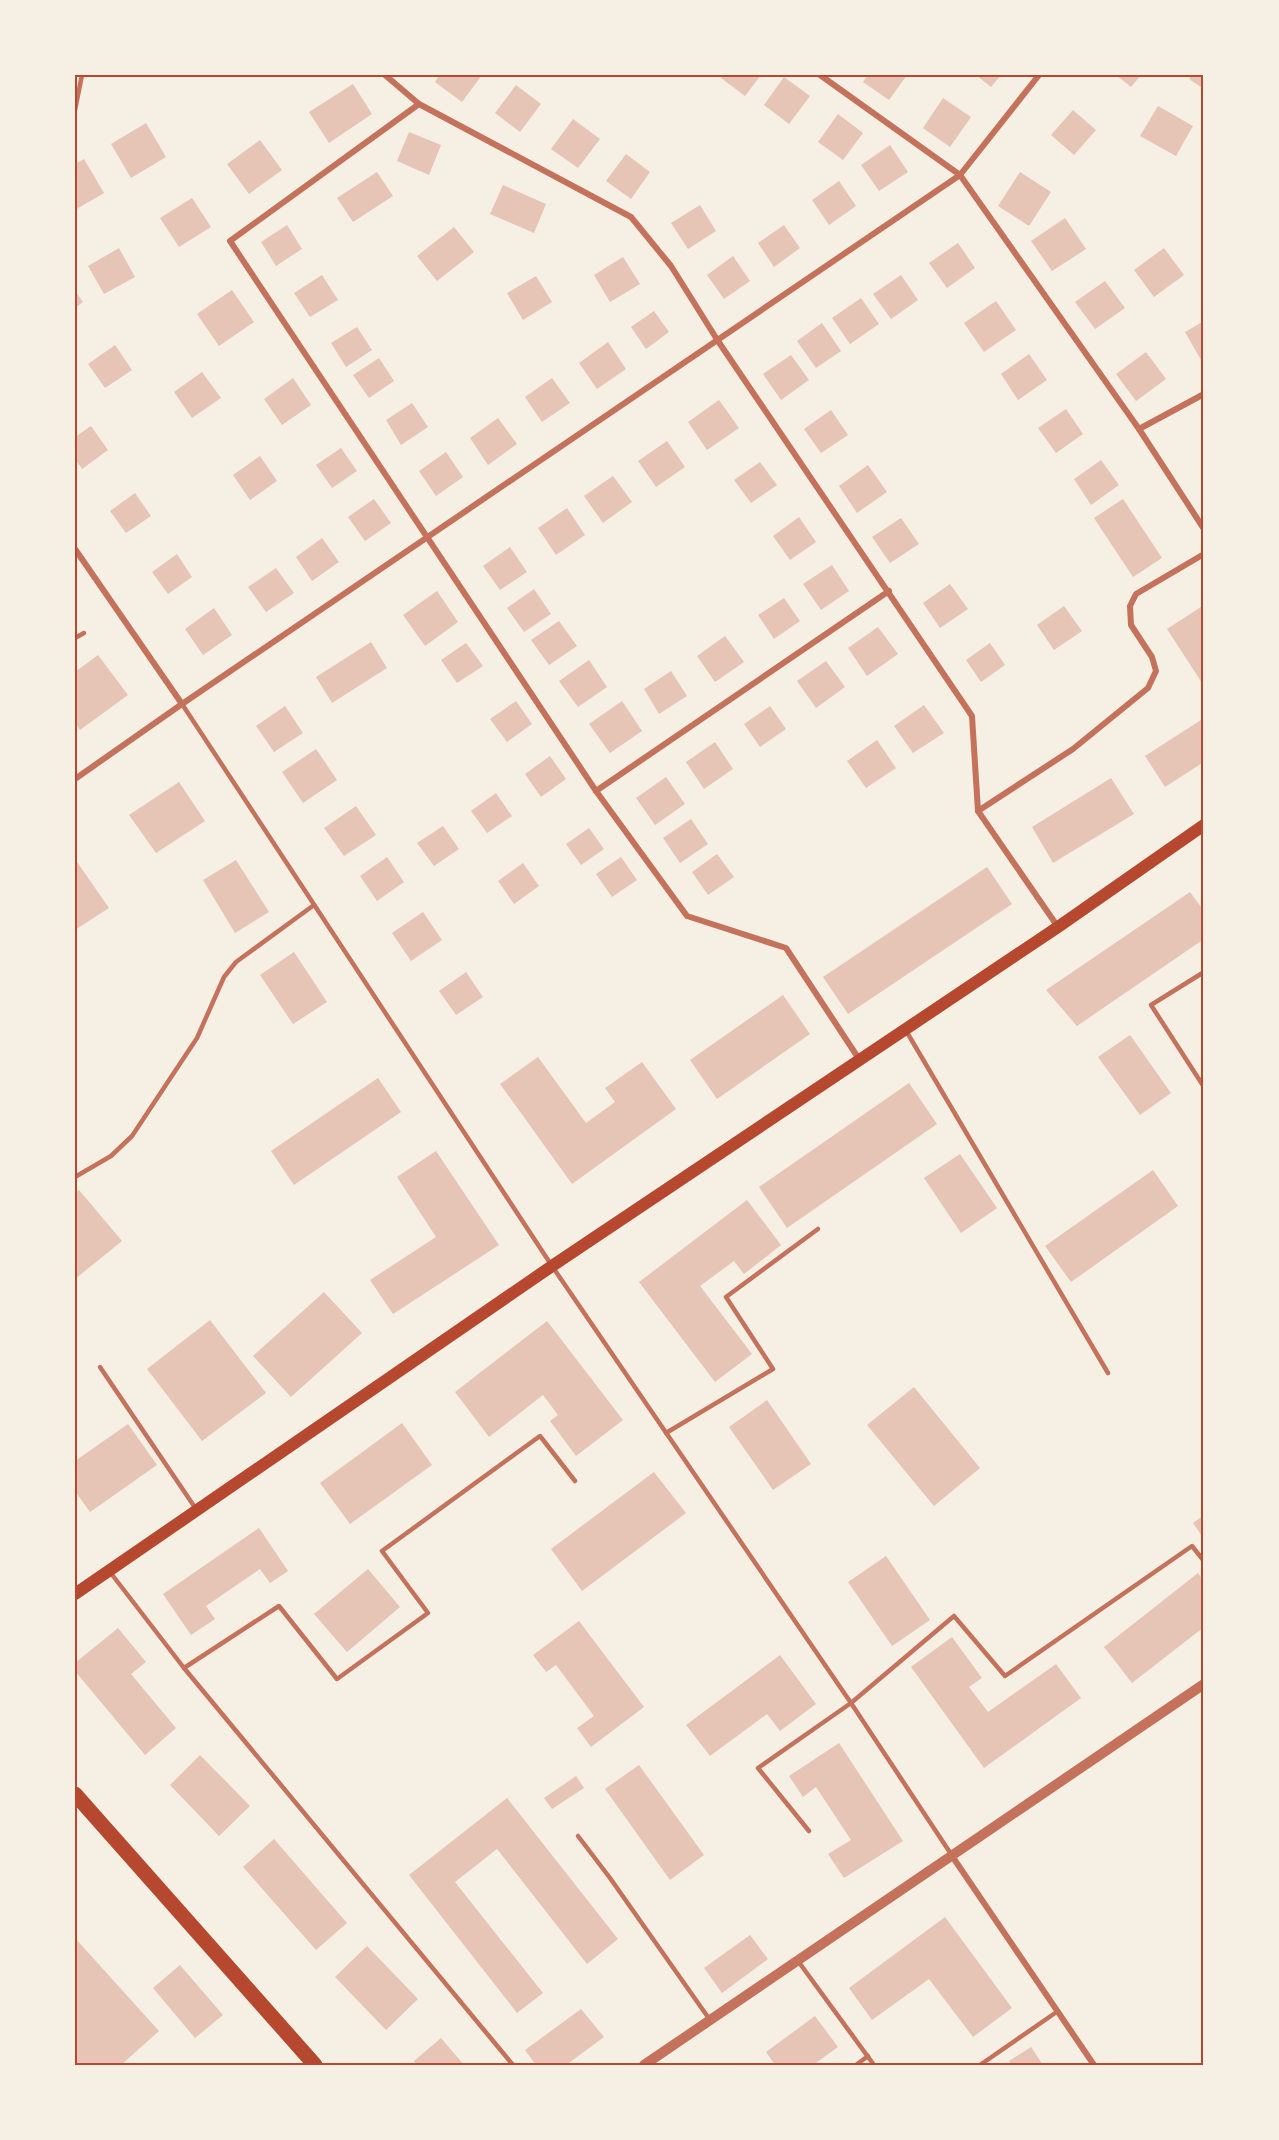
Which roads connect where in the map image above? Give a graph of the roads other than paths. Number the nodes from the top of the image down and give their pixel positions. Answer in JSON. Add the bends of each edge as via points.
{"nodes":[{"id":1,"x":82,"y":75,"type":"edge"},
{"id":2,"x":385,"y":75,"type":"edge"},
{"id":3,"x":820,"y":75,"type":"edge"},
{"id":4,"x":1039,"y":75,"type":"edge"},
{"id":5,"x":419,"y":104,"type":"junction"},
{"id":6,"x":75,"y":110,"type":"edge"},
{"id":7,"x":960,"y":175,"type":"junction"},
{"id":8,"x":718,"y":341,"type":"junction"},
{"id":9,"x":1204,"y":394,"type":"edge"},
{"id":10,"x":1139,"y":429,"type":"junction"},
{"id":11,"x":1204,"y":529,"type":"edge"},
{"id":12,"x":428,"y":538,"type":"junction"},
{"id":13,"x":75,"y":549,"type":"edge"},
{"id":14,"x":1204,"y":554,"type":"edge"},
{"id":15,"x":889,"y":591,"type":"junction"},
{"id":16,"x":84,"y":633,"type":"dead end"},
{"id":17,"x":75,"y":638,"type":"edge"},
{"id":18,"x":182,"y":704,"type":"junction"},
{"id":19,"x":75,"y":779,"type":"edge"},
{"id":20,"x":596,"y":791,"type":"junction"},
{"id":21,"x":978,"y":811,"type":"junction"},
{"id":22,"x":1204,"y":825,"type":"edge"},
{"id":23,"x":314,"y":905,"type":"junction"},
{"id":24,"x":1058,"y":927,"type":"junction"},
{"id":25,"x":1204,"y":972,"type":"edge"},
{"id":26,"x":905,"y":1029,"type":"junction"},
{"id":27,"x":859,"y":1059,"type":"junction"},
{"id":28,"x":1204,"y":1088,"type":"edge"},
{"id":29,"x":75,"y":1177,"type":"edge"},
{"id":30,"x":818,"y":1229,"type":"dead end"},
{"id":31,"x":552,"y":1266,"type":"junction"},
{"id":32,"x":100,"y":1367,"type":"dead end"},
{"id":33,"x":1108,"y":1373,"type":"dead end"},
{"id":34,"x":666,"y":1434,"type":"junction"},
{"id":35,"x":575,"y":1481,"type":"dead end"},
{"id":36,"x":197,"y":1511,"type":"junction"},
{"id":37,"x":1204,"y":1561,"type":"edge"},
{"id":38,"x":109,"y":1571,"type":"junction"},
{"id":39,"x":75,"y":1594,"type":"edge"},
{"id":40,"x":184,"y":1668,"type":"junction"},
{"id":41,"x":1204,"y":1684,"type":"edge"},
{"id":42,"x":851,"y":1703,"type":"junction"},
{"id":43,"x":75,"y":1794,"type":"edge"},
{"id":44,"x":809,"y":1831,"type":"dead end"},
{"id":45,"x":578,"y":1836,"type":"dead end"},
{"id":46,"x":952,"y":1856,"type":"junction"},
{"id":47,"x":798,"y":1961,"type":"junction"},
{"id":48,"x":1058,"y":2011,"type":"junction"},
{"id":49,"x":710,"y":2020,"type":"junction"},
{"id":50,"x":868,"y":2056,"type":"junction"},
{"id":51,"x":315,"y":2065,"type":"edge"},
{"id":52,"x":513,"y":2065,"type":"edge"},
{"id":53,"x":644,"y":2065,"type":"edge"},
{"id":54,"x":856,"y":2065,"type":"edge"},
{"id":55,"x":874,"y":2065,"type":"edge"},
{"id":56,"x":980,"y":2065,"type":"edge"},
{"id":57,"x":1094,"y":2065,"type":"edge"}],
"edges":[{"from":1,"to":6,"type":"lane"},
{"from":2,"to":5,"type":"street"},
{"from":3,"to":7,"type":"street"},
{"from":4,"to":7,"type":"street"},
{"from":5,"to":8,"type":"street","via":[[631,217],[671,266]]},
{"from":5,"to":12,"type":"street","via":[[230,241]]},
{"from":7,"to":8,"type":"street"},
{"from":7,"to":10,"type":"street"},
{"from":8,"to":12,"type":"street"},
{"from":8,"to":15,"type":"street"},
{"from":9,"to":10,"type":"street"},
{"from":10,"to":11,"type":"street"},
{"from":12,"to":18,"type":"street"},
{"from":12,"to":20,"type":"street"},
{"from":13,"to":18,"type":"street"},
{"from":14,"to":21,"type":"street","via":[[1136,594],[1130,606],[1131,626],[1154,664],[1148,688],[1073,749]]},
{"from":15,"to":20,"type":"street"},
{"from":15,"to":21,"type":"street","via":[[972,716]]},
{"from":16,"to":17,"type":"lane"},
{"from":18,"to":19,"type":"street"},
{"from":18,"to":23,"type":"lane"},
{"from":20,"to":27,"type":"street","via":[[687,916],[786,948]]},
{"from":21,"to":24,"type":"street"},
{"from":22,"to":24,"type":"main road"},
{"from":23,"to":29,"type":"lane","via":[[236,962],[224,977],[197,1038],[132,1136],[111,1156]]},
{"from":23,"to":31,"type":"lane"},
{"from":24,"to":26,"type":"main road"},
{"from":25,"to":28,"type":"lane","via":[[1151,1005]]},
{"from":26,"to":27,"type":"main road"},
{"from":26,"to":33,"type":"lane"},
{"from":27,"to":31,"type":"main road"},
{"from":30,"to":34,"type":"lane","via":[[726,1297],[773,1369]]},
{"from":31,"to":34,"type":"lane"},
{"from":31,"to":36,"type":"main road"},
{"from":32,"to":36,"type":"lane"},
{"from":34,"to":42,"type":"lane"},
{"from":35,"to":40,"type":"lane","via":[[540,1436],[382,1551],[428,1613],[337,1679],[279,1606]]},
{"from":36,"to":38,"type":"main road"},
{"from":37,"to":42,"type":"lane","via":[[1192,1546],[1005,1676],[954,1616]]},
{"from":38,"to":39,"type":"main road"},
{"from":38,"to":40,"type":"lane"},
{"from":40,"to":52,"type":"lane"},
{"from":41,"to":46,"type":"street"},
{"from":42,"to":44,"type":"lane","via":[[758,1768]]},
{"from":42,"to":46,"type":"lane"},
{"from":43,"to":51,"type":"main road"},
{"from":45,"to":49,"type":"lane"},
{"from":46,"to":47,"type":"street"},
{"from":46,"to":48,"type":"street"},
{"from":47,"to":49,"type":"street"},
{"from":47,"to":50,"type":"lane"},
{"from":48,"to":56,"type":"lane"},
{"from":48,"to":57,"type":"street"},
{"from":49,"to":53,"type":"street"},
{"from":50,"to":54,"type":"lane"},
{"from":50,"to":55,"type":"lane"}]}
